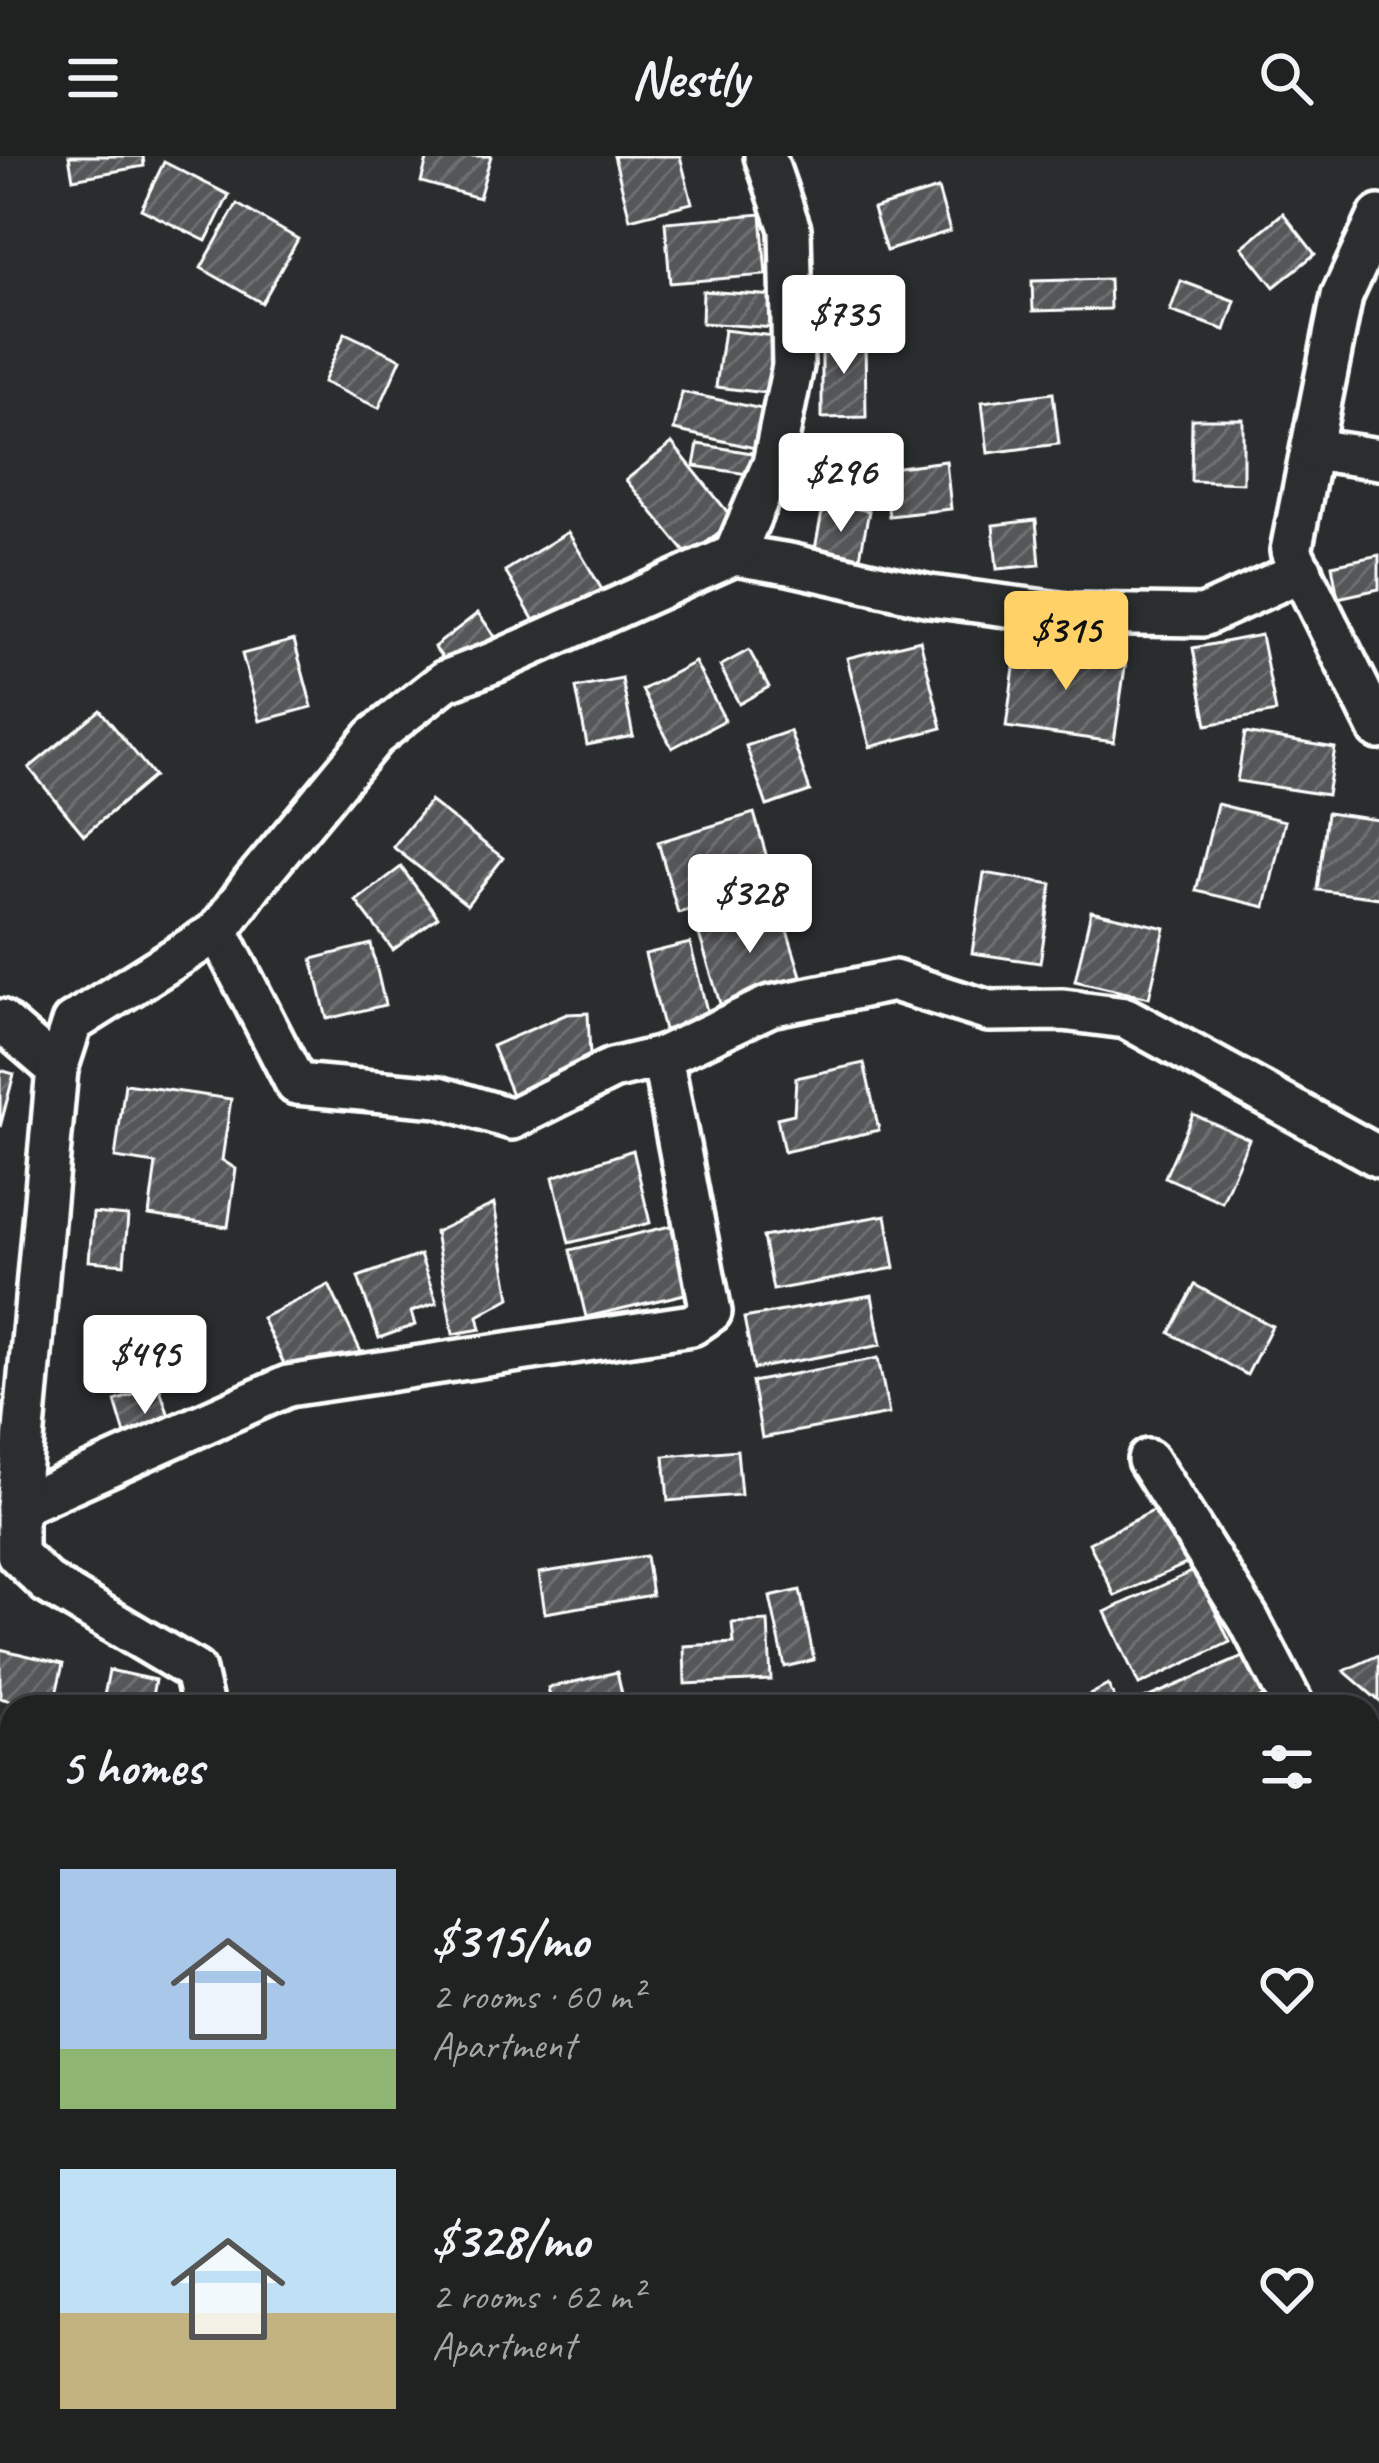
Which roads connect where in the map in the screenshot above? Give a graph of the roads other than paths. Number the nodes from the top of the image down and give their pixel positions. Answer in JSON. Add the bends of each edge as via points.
{"nodes":[{"id":1,"x":765,"y":156,"type":"edge"},
{"id":2,"x":1379,"y":216,"type":"edge"},
{"id":3,"x":1312,"y":448,"type":"junction"},
{"id":4,"x":1379,"y":459,"type":"edge"},
{"id":5,"x":734,"y":555,"type":"junction"},
{"id":6,"x":1302,"y":572,"type":"junction"},
{"id":7,"x":1379,"y":729,"type":"edge"},
{"id":8,"x":218,"y":931,"type":"junction"},
{"id":9,"x":0,"y":1020,"type":"edge"},
{"id":10,"x":662,"y":1057,"type":"junction"},
{"id":11,"x":57,"y":1069,"type":"junction"},
{"id":12,"x":1379,"y":1157,"type":"edge"},
{"id":13,"x":1148,"y":1460,"type":"dead end"},
{"id":14,"x":17,"y":1507,"type":"junction"},
{"id":15,"x":201,"y":1695,"type":"edge"},
{"id":16,"x":1288,"y":1695,"type":"edge"}],
"edges":[{"from":1,"to":5,"type":"street","via":[[790,229],[793,366],[772,464]]},
{"from":2,"to":3,"type":"street","via":[[1342,296]]},
{"from":3,"to":4,"type":"street"},
{"from":3,"to":6,"type":"street","via":[[1291,551]]},
{"from":5,"to":6,"type":"street","via":[[930,596],[1068,614],[1203,616]]},
{"from":5,"to":8,"type":"street","via":[[445,681],[374,737]]},
{"from":6,"to":7,"type":"street"},
{"from":8,"to":10,"type":"street","via":[[296,1084],[439,1097],[512,1119],[612,1069]]},
{"from":8,"to":11,"type":"street","via":[[72,1023]]},
{"from":9,"to":11,"type":"street"},
{"from":10,"to":12,"type":"street","via":[[770,1006],[894,980],[989,1011],[1126,1018]]},
{"from":10,"to":14,"type":"street","via":[[711,1312],[692,1325],[289,1387]]},
{"from":11,"to":14,"type":"street"},
{"from":13,"to":16,"type":"street"},
{"from":14,"to":15,"type":"street","via":[[17,1554],[47,1583],[196,1671]]}]}
